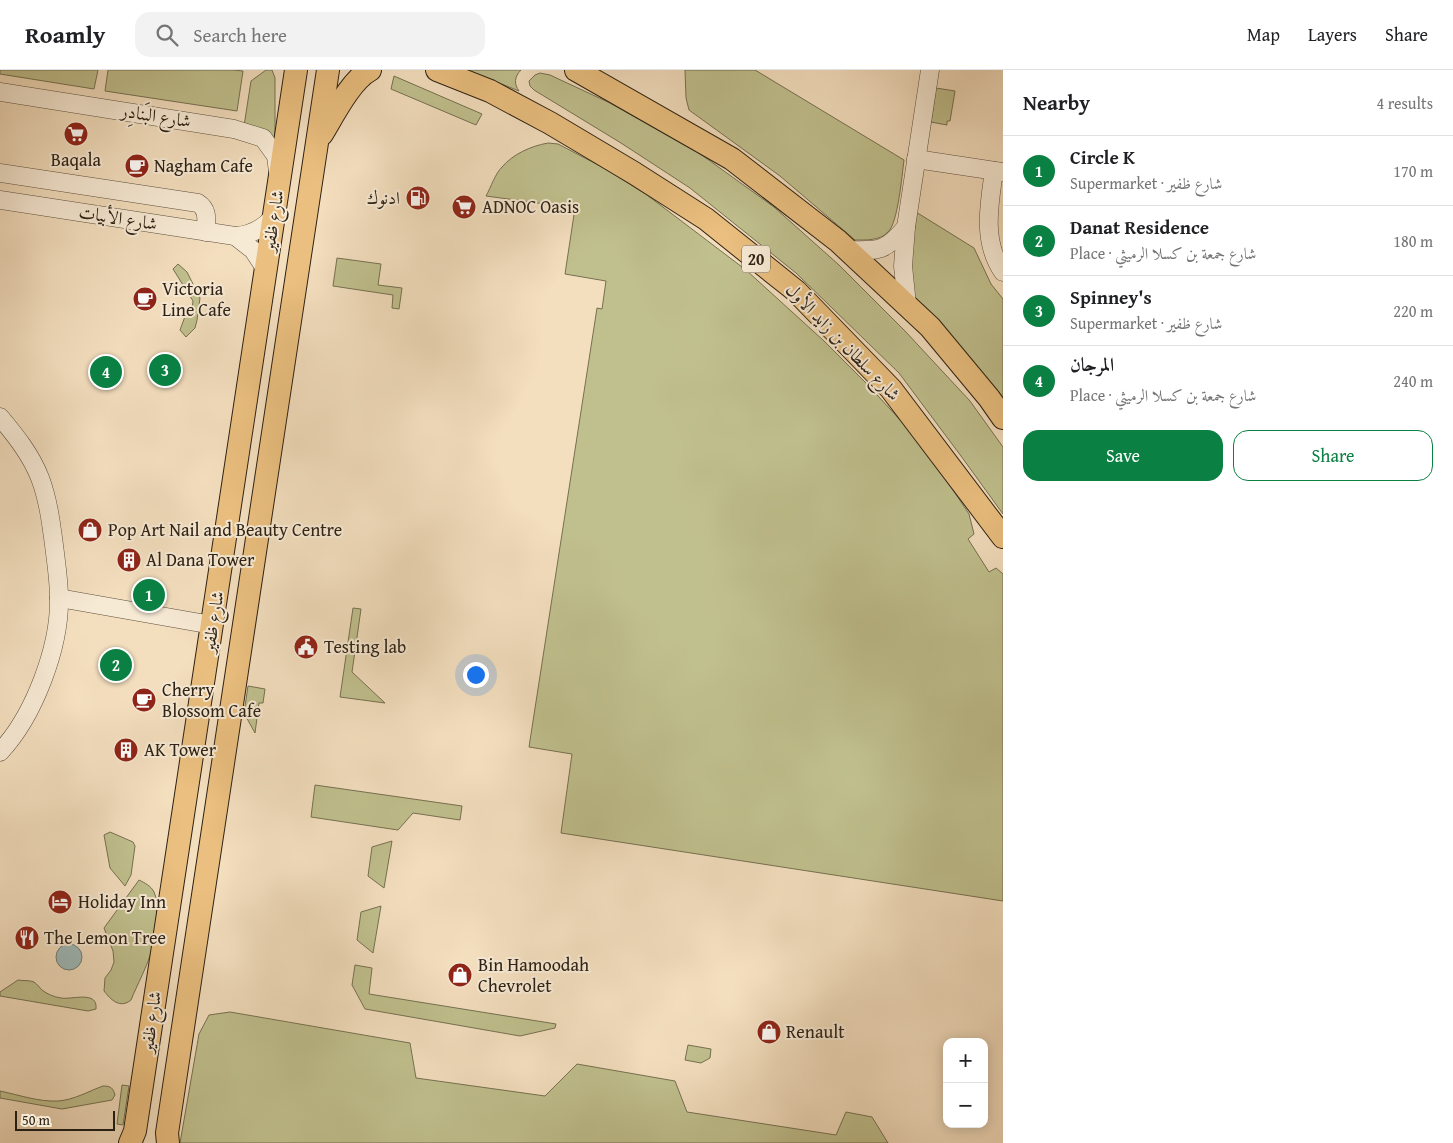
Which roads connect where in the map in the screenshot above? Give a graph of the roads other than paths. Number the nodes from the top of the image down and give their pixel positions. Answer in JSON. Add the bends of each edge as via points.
{"nodes":[{"id":1,"x":278,"y":70,"type":"edge"},
{"id":2,"x":296,"y":70,"type":"edge"},
{"id":3,"x":328,"y":70,"type":"edge"},
{"id":4,"x":370,"y":70,"type":"edge"},
{"id":5,"x":437,"y":70,"type":"edge"},
{"id":6,"x":576,"y":70,"type":"edge"},
{"id":7,"x":930,"y":70,"type":"edge"},
{"id":8,"x":0,"y":92,"type":"edge"},
{"id":9,"x":292,"y":100,"type":"junction"},
{"id":10,"x":316,"y":144,"type":"junction"},
{"id":11,"x":916,"y":159,"type":"junction"},
{"id":12,"x":998,"y":172,"type":"edge"},
{"id":13,"x":0,"y":173,"type":"edge"},
{"id":14,"x":280,"y":182,"type":"junction"},
{"id":15,"x":0,"y":200,"type":"edge"},
{"id":16,"x":273,"y":218,"type":"junction"},
{"id":17,"x":906,"y":227,"type":"junction"},
{"id":18,"x":206,"y":232,"type":"junction"},
{"id":19,"x":235,"y":236,"type":"junction"},
{"id":20,"x":848,"y":250,"type":"junction"},
{"id":21,"x":265,"y":268,"type":"junction"},
{"id":22,"x":1003,"y":272,"type":"edge"},
{"id":23,"x":907,"y":305,"type":"junction"},
{"id":24,"x":0,"y":418,"type":"edge"},
{"id":25,"x":1003,"y":418,"type":"edge"},
{"id":26,"x":1003,"y":537,"type":"edge"},
{"id":27,"x":59,"y":598,"type":"junction"},
{"id":28,"x":212,"y":625,"type":"junction"},
{"id":29,"x":0,"y":752,"type":"edge"},
{"id":30,"x":130,"y":1143,"type":"edge"},
{"id":31,"x":168,"y":1143,"type":"edge"}],
"edges":[{"from":1,"to":9,"type":"main road"},
{"from":2,"to":9,"type":"main road","name":"شارع ظفير"},
{"from":3,"to":10,"type":"main road","name":"شارع ظفير"},
{"from":4,"to":10,"type":"main road","via":[[346,96]]},
{"from":5,"to":26,"type":"main road","name":"شارع سلطان بن زايد الأول","number":"20","via":[[490,91],[634,173],[706,219],[796,291],[891,389]]},
{"from":6,"to":20,"type":"main road","via":[[732,159]]},
{"from":7,"to":11,"type":"street"},
{"from":8,"to":14,"type":"street","name":"شارع البَنادِر","via":[[242,131],[263,138],[276,156]]},
{"from":9,"to":14,"type":"main road","name":"شارع ظفير"},
{"from":10,"to":31,"type":"main road","name":"شارع ظفير"},
{"from":11,"to":12,"type":"street"},
{"from":11,"to":17,"type":"street"},
{"from":12,"to":22,"type":"street","via":[[988,209],[989,239]]},
{"from":13,"to":18,"type":"street","via":[[198,204],[206,213]]},
{"from":14,"to":16,"type":"main road","name":"شارع ظفير"},
{"from":15,"to":18,"type":"street","name":"شارع الأبيات"},
{"from":16,"to":19,"type":"street","name":"شارع الأبيات","via":[[263,228]]},
{"from":16,"to":21,"type":"main road","name":"شارع ظفير"},
{"from":17,"to":20,"type":"street","via":[[884,248]]},
{"from":17,"to":23,"type":"street","via":[[903,266]]},
{"from":18,"to":19,"type":"street","name":"شارع الأبيات"},
{"from":19,"to":21,"type":"street","via":[[253,250]]},
{"from":20,"to":23,"type":"main road"},
{"from":21,"to":28,"type":"main road","name":"شارع ظفير"},
{"from":23,"to":25,"type":"main road","via":[[930,327]]},
{"from":24,"to":27,"type":"street","via":[[20,443],[40,477],[48,504]]},
{"from":27,"to":28,"type":"street"},
{"from":27,"to":29,"type":"street","via":[[58,624],[42,680],[23,720]]},
{"from":28,"to":30,"type":"main road","name":"شارع ظفير","via":[[135,1132]]}]}
